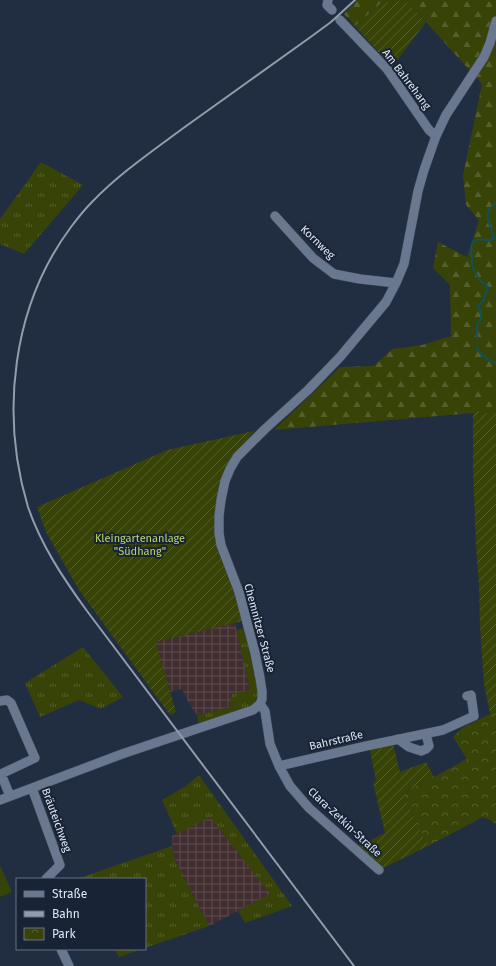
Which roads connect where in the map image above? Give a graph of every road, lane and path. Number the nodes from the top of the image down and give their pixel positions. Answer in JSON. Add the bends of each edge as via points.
{"nodes":[{"id":1,"x":328,"y":0,"type":"edge"},
{"id":2,"x":332,"y":10,"type":"dead end"},
{"id":3,"x":340,"y":20,"type":"dead end"},
{"id":4,"x":496,"y":21,"type":"edge"},
{"id":5,"x":436,"y":136,"type":"junction"},
{"id":6,"x":275,"y":216,"type":"dead end"},
{"id":7,"x":396,"y":283,"type":"junction"},
{"id":8,"x":466,"y":696,"type":"dead end"},
{"id":9,"x":0,"y":701,"type":"edge"},
{"id":10,"x":260,"y":704,"type":"junction"},
{"id":11,"x":426,"y":734,"type":"junction"},
{"id":12,"x":398,"y":739,"type":"junction"},
{"id":13,"x":279,"y":766,"type":"junction"},
{"id":14,"x":32,"y":788,"type":"junction"},
{"id":15,"x":10,"y":796,"type":"junction"},
{"id":16,"x":0,"y":800,"type":"edge"},
{"id":17,"x":379,"y":870,"type":"dead end"},
{"id":18,"x":47,"y":878,"type":"edge"},
{"id":19,"x":61,"y":950,"type":"edge"},
{"id":20,"x":69,"y":966,"type":"edge"}],
"edges":[{"from":1,"to":2,"type":"street","via":[[327,5]]},
{"from":3,"to":5,"type":"street","name":"Am Bahrehang","via":[[387,70],[429,130]]},
{"from":4,"to":5,"type":"street","name":"Chemnitzer Straße","via":[[484,57],[446,115]]},
{"from":5,"to":7,"type":"street","name":"Chemnitzer Straße","via":[[418,191],[404,264]]},
{"from":6,"to":7,"type":"street","name":"Kornweg","via":[[313,258],[334,274]]},
{"from":7,"to":10,"type":"street","name":"Chemnitzer Straße","via":[[386,302],[340,357],[237,457],[225,481],[219,533],[239,592],[255,653],[262,691]]},
{"from":8,"to":11,"type":"street","name":"Bahrstraße","via":[[471,695],[474,716],[452,727]]},
{"from":9,"to":15,"type":"street","via":[[7,700],[11,704],[35,758],[0,774]]},
{"from":10,"to":13,"type":"street","name":"Clara-Zetkin-Straße","via":[[265,711],[270,744]]},
{"from":10,"to":14,"type":"street","via":[[253,710],[141,747]]},
{"from":11,"to":12,"type":"street","name":"Bahrstraße"},
{"from":11,"to":12,"type":"street","via":[[429,746],[424,751]]},
{"from":12,"to":13,"type":"street","name":"Bahrstraße"},
{"from":13,"to":17,"type":"street","name":"Clara-Zetkin-Straße","via":[[290,786],[309,808]]},
{"from":14,"to":15,"type":"street"},
{"from":14,"to":18,"type":"street","name":"Bräuteichweg","via":[[60,866]]},
{"from":15,"to":16,"type":"street"},
{"from":19,"to":20,"type":"street"}]}
